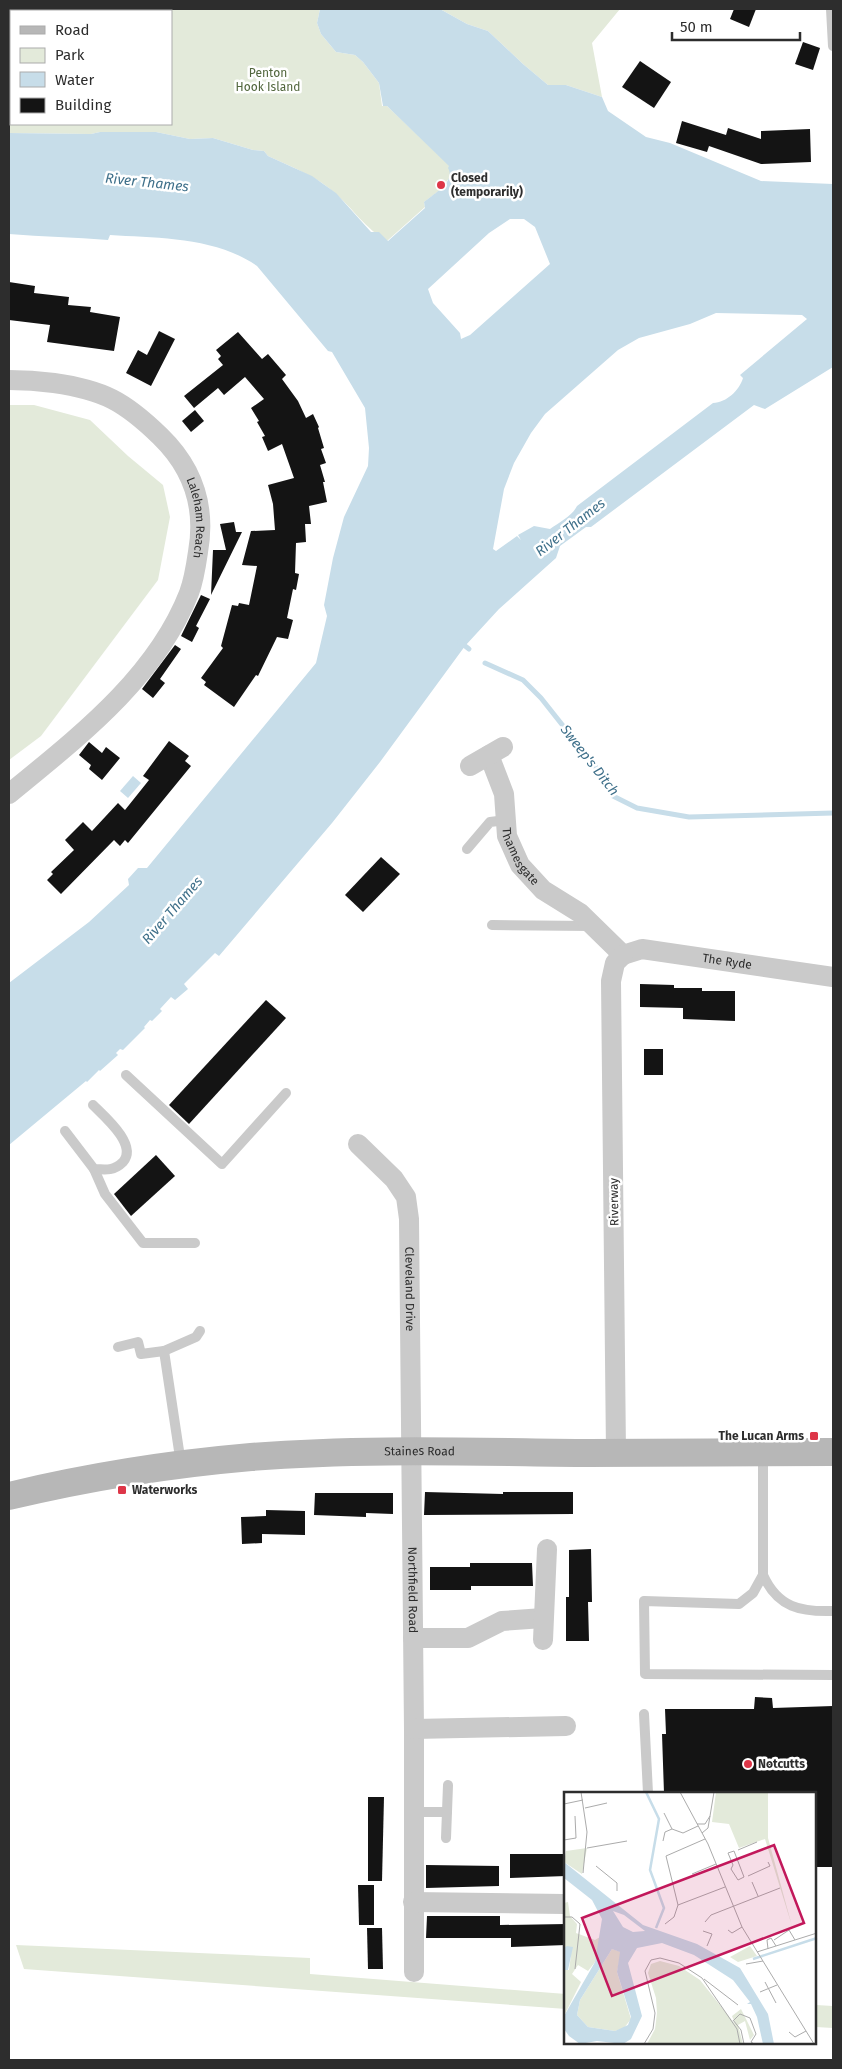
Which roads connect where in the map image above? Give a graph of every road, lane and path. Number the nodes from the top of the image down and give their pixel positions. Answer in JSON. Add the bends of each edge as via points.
{"nodes":[{"id":1,"x":832,"y":9,"type":"edge"},
{"id":2,"x":833,"y":46,"type":"edge"},
{"id":3,"x":9,"y":380,"type":"edge"},
{"id":4,"x":470,"y":766,"type":"dead end"},
{"id":5,"x":9,"y":794,"type":"edge"},
{"id":6,"x":506,"y":820,"type":"junction"},
{"id":7,"x":467,"y":849,"type":"dead end"},
{"id":8,"x":492,"y":925,"type":"dead end"},
{"id":9,"x":596,"y":926,"type":"junction"},
{"id":10,"x":623,"y":955,"type":"junction"},
{"id":11,"x":833,"y":977,"type":"edge"},
{"id":12,"x":126,"y":1074,"type":"dead end"},
{"id":13,"x":286,"y":1093,"type":"dead end"},
{"id":14,"x":94,"y":1105,"type":"dead end"},
{"id":15,"x":65,"y":1131,"type":"dead end"},
{"id":16,"x":358,"y":1144,"type":"dead end"},
{"id":17,"x":94,"y":1169,"type":"junction"},
{"id":18,"x":195,"y":1244,"type":"dead end"},
{"id":19,"x":200,"y":1331,"type":"dead end"},
{"id":20,"x":118,"y":1347,"type":"dead end"},
{"id":21,"x":164,"y":1351,"type":"junction"},
{"id":22,"x":412,"y":1451,"type":"junction"},
{"id":23,"x":763,"y":1452,"type":"junction"},
{"id":24,"x":833,"y":1452,"type":"edge"},
{"id":25,"x":616,"y":1453,"type":"junction"},
{"id":26,"x":181,"y":1465,"type":"junction"},
{"id":27,"x":9,"y":1496,"type":"edge"},
{"id":28,"x":547,"y":1550,"type":"dead end"},
{"id":29,"x":763,"y":1575,"type":"junction"},
{"id":30,"x":833,"y":1611,"type":"edge"},
{"id":31,"x":543,"y":1618,"type":"junction"},
{"id":32,"x":413,"y":1638,"type":"junction"},
{"id":33,"x":543,"y":1640,"type":"dead end"},
{"id":34,"x":833,"y":1675,"type":"edge"},
{"id":35,"x":644,"y":1714,"type":"dead end"},
{"id":36,"x":566,"y":1726,"type":"dead end"},
{"id":37,"x":414,"y":1728,"type":"junction"},
{"id":38,"x":448,"y":1785,"type":"dead end"},
{"id":39,"x":648,"y":1792,"type":"edge"},
{"id":40,"x":414,"y":1812,"type":"junction"},
{"id":41,"x":447,"y":1812,"type":"junction"},
{"id":42,"x":446,"y":1838,"type":"dead end"},
{"id":43,"x":414,"y":1902,"type":"junction"},
{"id":44,"x":564,"y":1904,"type":"dead end"},
{"id":45,"x":414,"y":1972,"type":"dead end"}],
"edges":[{"from":1,"to":2,"type":"lane"},
{"from":3,"to":5,"type":"street","name":"Laleham Reach","via":[[86,388],[105,394],[141,418],[165,440],[184,464],[197,494],[201,524],[190,592],[164,641],[144,669],[115,700]]},
{"from":4,"to":6,"type":"street","name":"Thamesgate","via":[[496,751]]},
{"from":6,"to":7,"type":"lane","via":[[490,822]]},
{"from":6,"to":9,"type":"street","name":"Thamesgate","via":[[506,836],[520,865],[543,890]]},
{"from":8,"to":9,"type":"lane"},
{"from":9,"to":10,"type":"street","name":"Thamesgate"},
{"from":10,"to":11,"type":"street","name":"The Ryde","via":[[642,949]]},
{"from":10,"to":25,"type":"street","name":"Riverway","via":[[615,964],[611,981]]},
{"from":12,"to":13,"type":"lane","via":[[222,1164]]},
{"from":14,"to":17,"type":"lane","via":[[121,1135],[128,1150],[117,1168]]},
{"from":15,"to":17,"type":"lane"},
{"from":16,"to":22,"type":"street","name":"Cleveland Drive","via":[[394,1180],[406,1197]]},
{"from":17,"to":18,"type":"lane","via":[[105,1194],[143,1242]]},
{"from":19,"to":21,"type":"lane","via":[[196,1337]]},
{"from":20,"to":21,"type":"lane","via":[[138,1342],[141,1354]]},
{"from":21,"to":26,"type":"lane"},
{"from":22,"to":25,"type":"main road","name":"Staines Road"},
{"from":22,"to":26,"type":"main road","name":"Staines Road","via":[[251,1457]]},
{"from":22,"to":32,"type":"street","name":"Northfield Road"},
{"from":23,"to":24,"type":"main road","name":"Staines Road"},
{"from":23,"to":25,"type":"main road","name":"Staines Road"},
{"from":23,"to":29,"type":"lane"},
{"from":26,"to":27,"type":"main road","name":"Staines Road","via":[[52,1485]]},
{"from":28,"to":31,"type":"street"},
{"from":29,"to":30,"type":"lane","via":[[773,1591],[798,1610]]},
{"from":29,"to":34,"type":"lane","via":[[753,1593],[739,1604],[644,1601],[646,1674]]},
{"from":31,"to":32,"type":"street","via":[[502,1621],[468,1638]]},
{"from":31,"to":33,"type":"street"},
{"from":32,"to":37,"type":"street","name":"Northfield Road"},
{"from":35,"to":39,"type":"lane"},
{"from":36,"to":37,"type":"street"},
{"from":37,"to":40,"type":"street","name":"Northfield Road"},
{"from":38,"to":41,"type":"lane"},
{"from":40,"to":41,"type":"lane"},
{"from":40,"to":43,"type":"street","name":"Northfield Road"},
{"from":41,"to":42,"type":"lane"},
{"from":43,"to":44,"type":"street"},
{"from":43,"to":45,"type":"street","name":"Northfield Road"}]}
